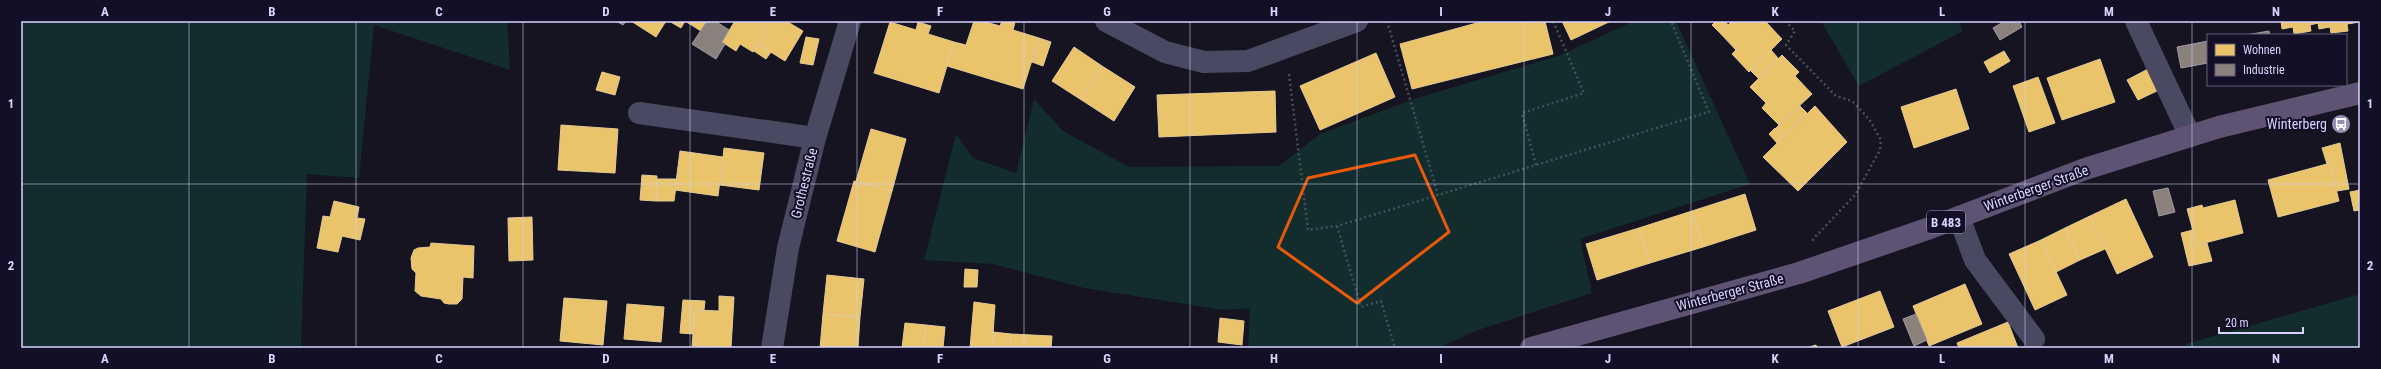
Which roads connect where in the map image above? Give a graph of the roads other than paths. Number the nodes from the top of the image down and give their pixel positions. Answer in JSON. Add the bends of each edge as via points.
{"nodes":[{"id":1,"x":850,"y":21,"type":"edge"},
{"id":2,"x":1106,"y":21,"type":"edge"},
{"id":3,"x":1357,"y":21,"type":"edge"},
{"id":4,"x":2136,"y":21,"type":"edge"},
{"id":5,"x":2360,"y":94,"type":"edge"},
{"id":6,"x":639,"y":113,"type":"dead end"},
{"id":7,"x":2190,"y":136,"type":"junction"},
{"id":8,"x":815,"y":138,"type":"junction"},
{"id":9,"x":1959,"y":217,"type":"junction"},
{"id":10,"x":2034,"y":339,"type":"dead end"},
{"id":11,"x":772,"y":348,"type":"edge"},
{"id":12,"x":1531,"y":348,"type":"edge"}],
"edges":[{"from":1,"to":8,"type":"street","name":"Grothestraße"},
{"from":2,"to":3,"type":"street","via":[[1165,52],[1204,62],[1248,61]]},
{"from":4,"to":7,"type":"street"},
{"from":5,"to":7,"type":"main road","name":"Winterberger Straße","number":"B 483","via":[[2275,112]]},
{"from":6,"to":8,"type":"street"},
{"from":7,"to":9,"type":"main road","name":"Winterberger Straße","number":"B 483","via":[[2085,169]]},
{"from":8,"to":11,"type":"street","name":"Grothestraße","via":[[788,248]]},
{"from":9,"to":10,"type":"street","via":[[1975,260]]},
{"from":9,"to":12,"type":"main road","name":"Winterberger Straße","number":"B 483","via":[[1799,273]]}]}
